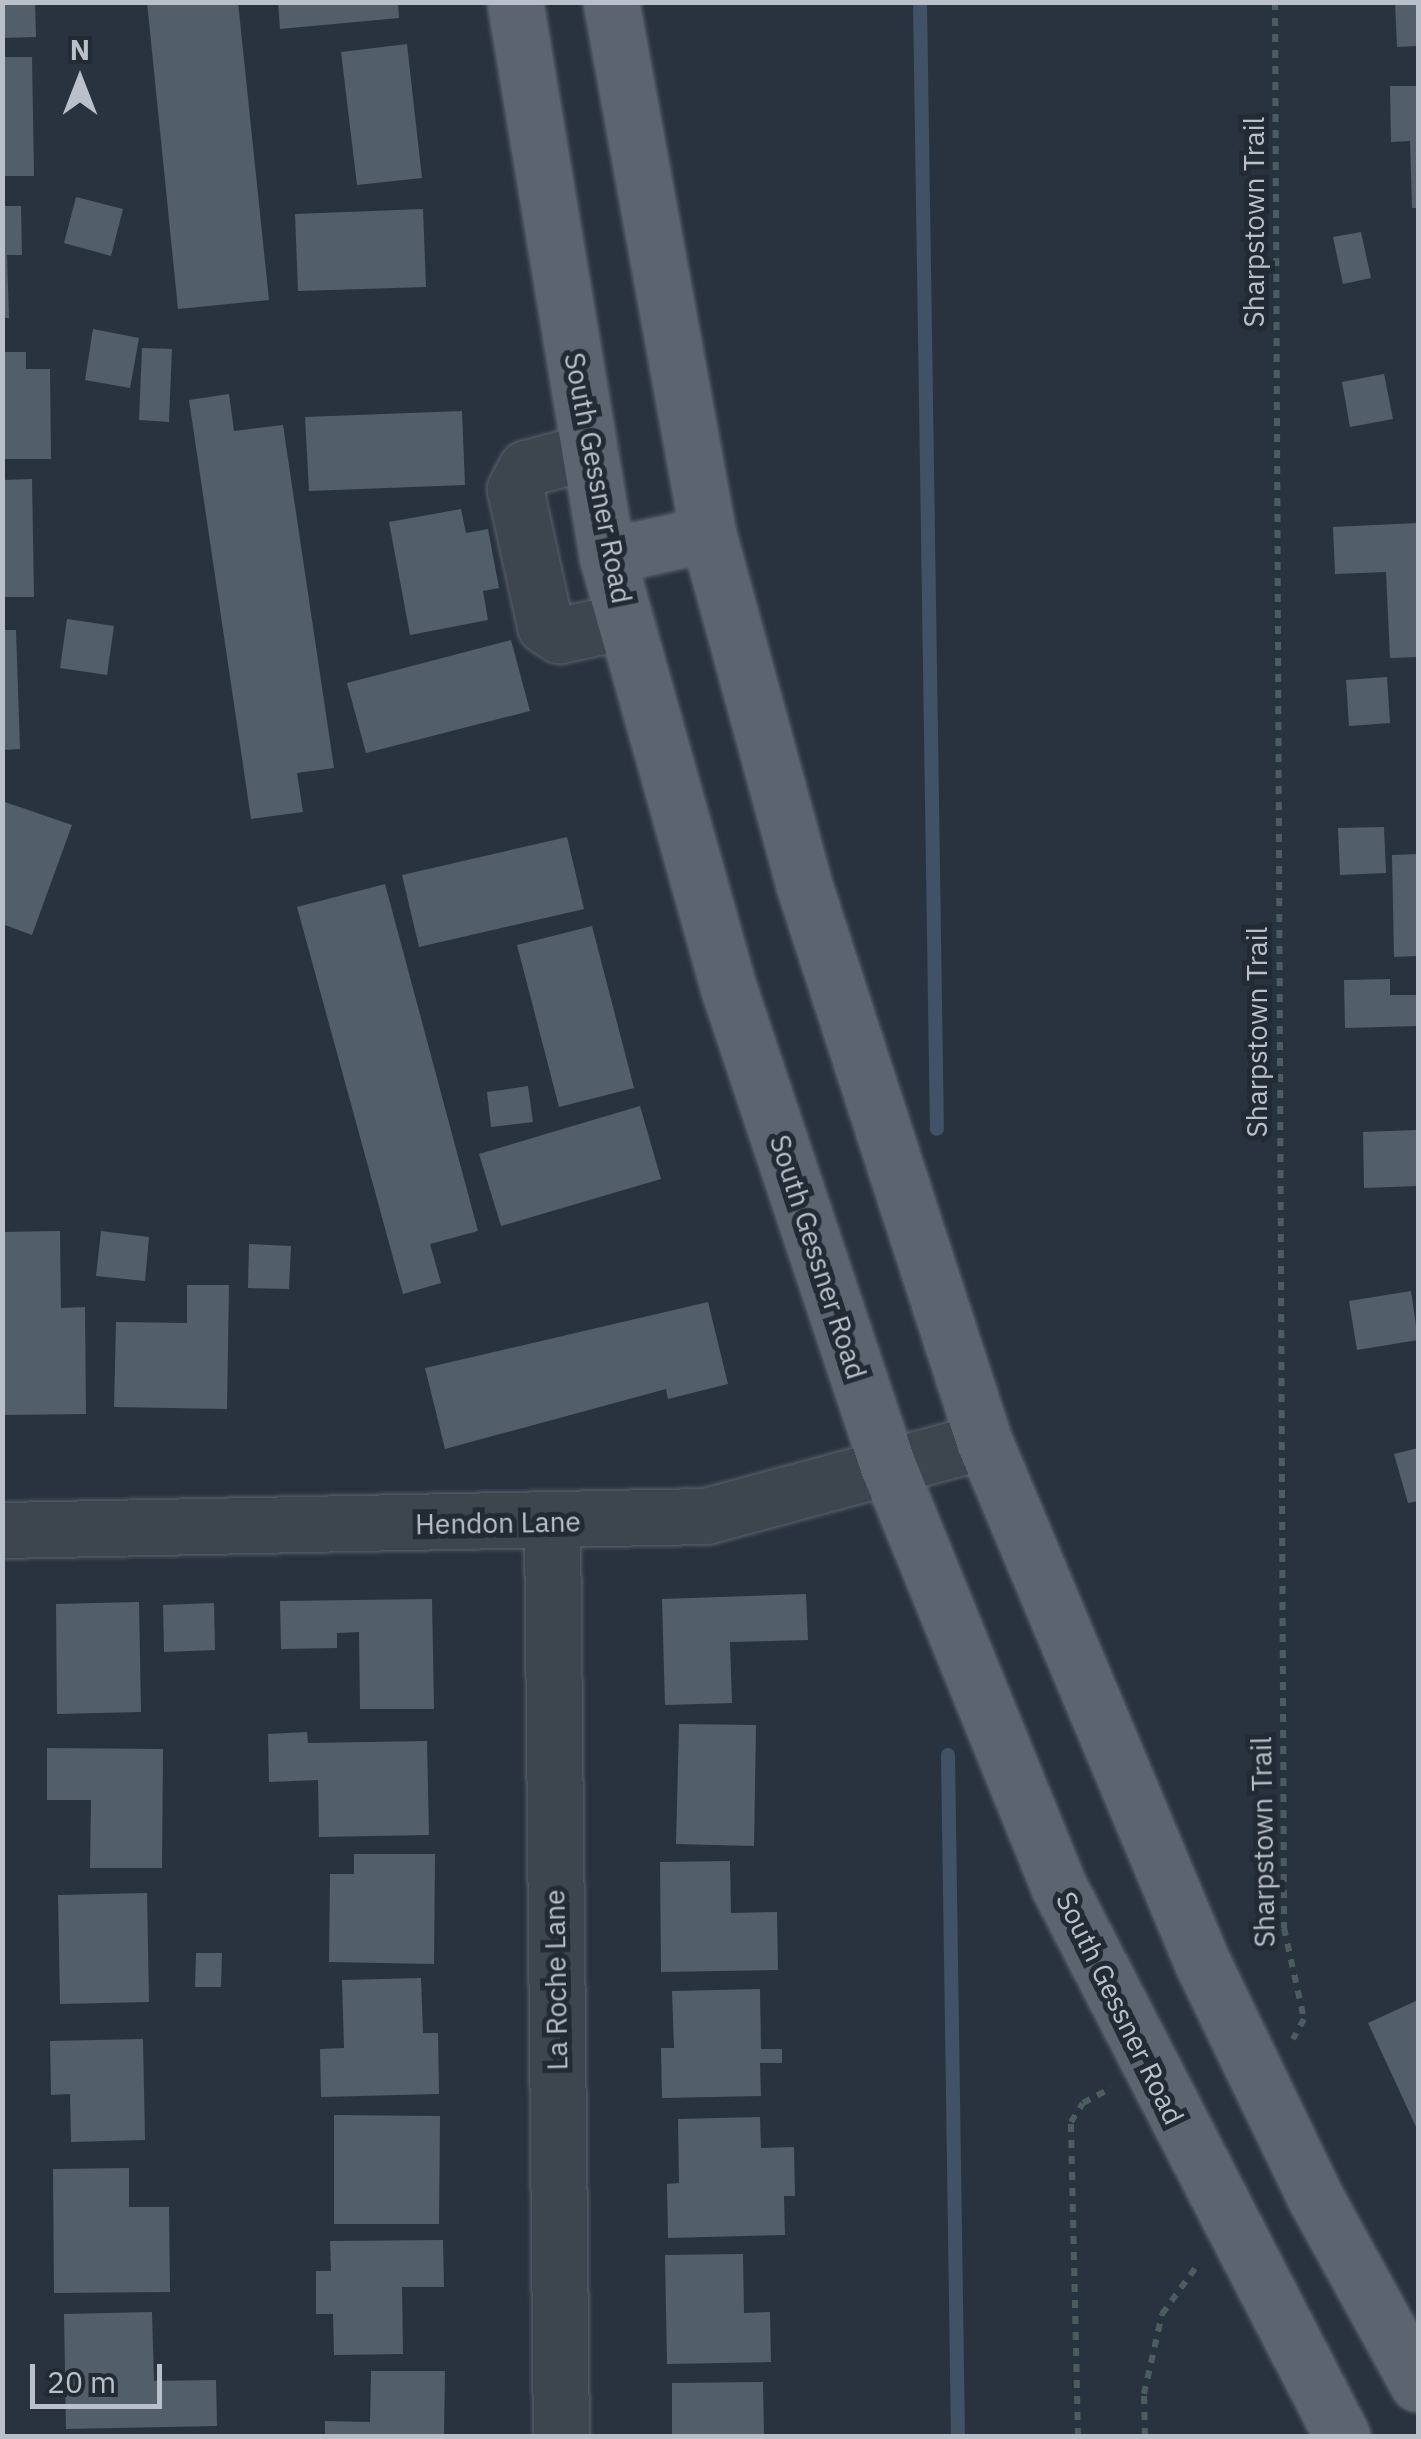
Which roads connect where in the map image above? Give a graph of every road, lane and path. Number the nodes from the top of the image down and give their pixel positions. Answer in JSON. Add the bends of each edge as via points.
{"nodes":[{"id":1,"x":515,"y":2,"type":"edge"},
{"id":2,"x":611,"y":2,"type":"edge"},
{"id":3,"x":1276,"y":2,"type":"edge"},
{"id":4,"x":590,"y":451,"type":"junction"},
{"id":5,"x":708,"y":534,"type":"junction"},
{"id":6,"x":607,"y":556,"type":"junction"},
{"id":7,"x":626,"y":620,"type":"junction"},
{"id":8,"x":984,"y":1440,"type":"junction"},
{"id":9,"x":888,"y":1466,"type":"junction"},
{"id":10,"x":552,"y":1522,"type":"junction"},
{"id":11,"x":2,"y":1530,"type":"edge"},
{"id":12,"x":1280,"y":2046,"type":"dead end"},
{"id":13,"x":1121,"y":2083,"type":"dead end"},
{"id":14,"x":1234,"y":2232,"type":"junction"},
{"id":15,"x":1418,"y":2384,"type":"edge"},
{"id":16,"x":561,"y":2436,"type":"edge"},
{"id":17,"x":1078,"y":2436,"type":"edge"},
{"id":18,"x":1145,"y":2436,"type":"edge"},
{"id":19,"x":1342,"y":2436,"type":"edge"}],
"edges":[{"from":1,"to":4,"type":"main road","name":"South Gessner Road"},
{"from":2,"to":5,"type":"main road"},
{"from":3,"to":12,"type":"path","name":"Sharpstown Trail","via":[[1284,1928],[1304,2019]]},
{"from":4,"to":6,"type":"main road","name":"South Gessner Road"},
{"from":4,"to":7,"type":"street","via":[[526,468],[515,489],[522,523],[544,626],[560,634]]},
{"from":5,"to":6,"type":"main road"},
{"from":5,"to":8,"type":"main road","via":[[802,882]]},
{"from":6,"to":7,"type":"main road","name":"South Gessner Road"},
{"from":7,"to":9,"type":"main road","name":"South Gessner Road","via":[[729,989]]},
{"from":8,"to":9,"type":"street","name":"Hendon Lane"},
{"from":8,"to":15,"type":"main road","via":[[1202,1962],[1315,2197]]},
{"from":9,"to":10,"type":"street","name":"Hendon Lane","via":[[706,1516]]},
{"from":9,"to":14,"type":"main road","name":"South Gessner Road","via":[[1058,1884]]},
{"from":10,"to":11,"type":"street","name":"Hendon Lane"},
{"from":10,"to":16,"type":"street","name":"La Roche Lane"},
{"from":13,"to":17,"type":"path","via":[[1083,2102],[1071,2122]]},
{"from":14,"to":18,"type":"path","via":[[1196,2266],[1162,2314],[1144,2394]]},
{"from":14,"to":19,"type":"main road","name":"South Gessner Road"}]}
